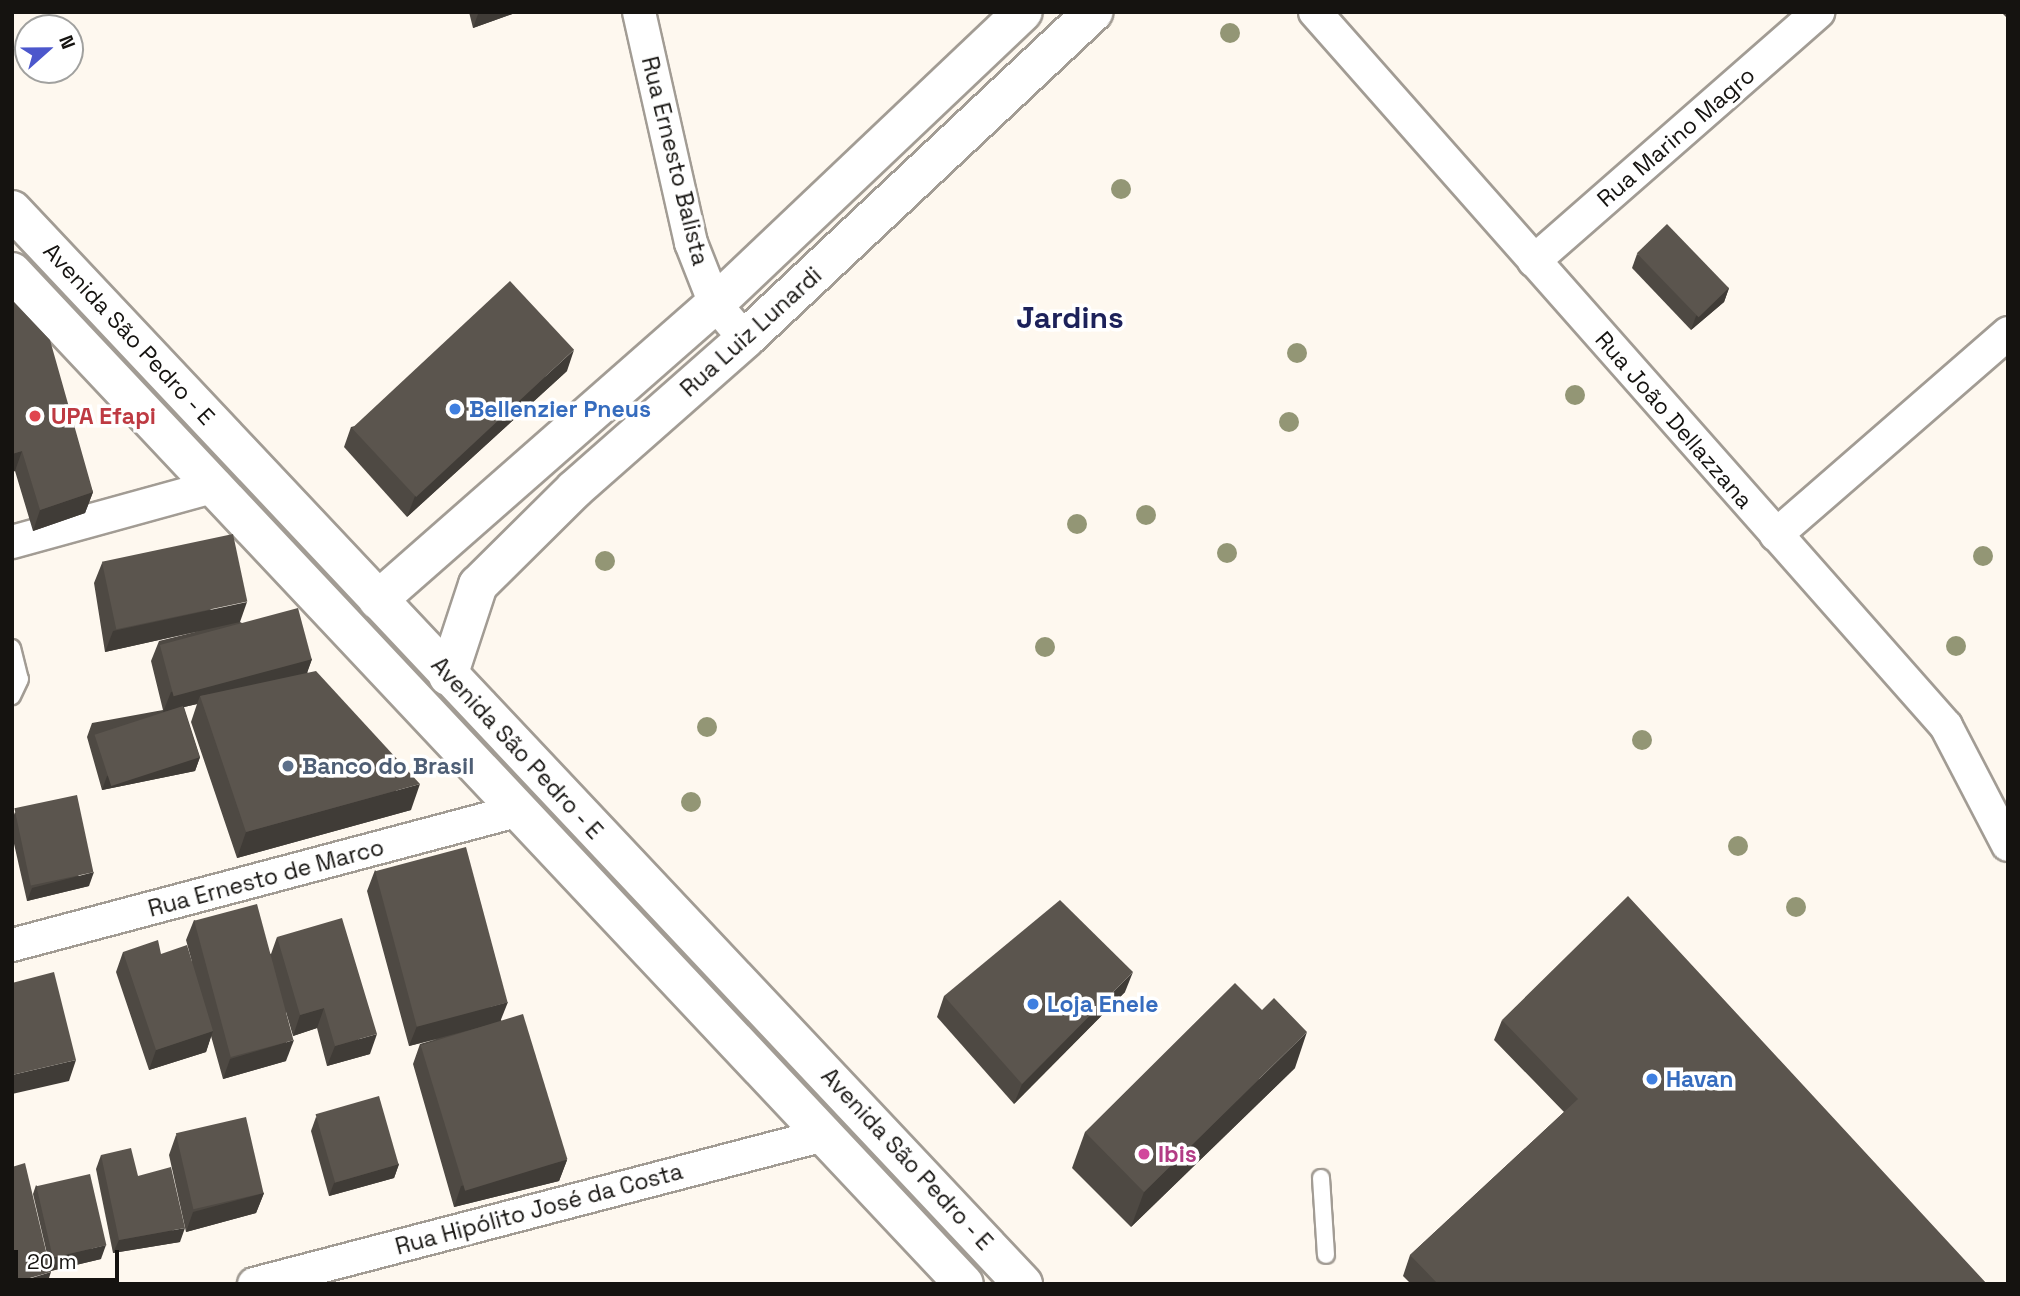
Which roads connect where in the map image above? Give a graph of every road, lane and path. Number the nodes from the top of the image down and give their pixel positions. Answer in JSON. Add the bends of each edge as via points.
{"nodes":[{"id":1,"x":639,"y":12,"type":"edge"},
{"id":2,"x":1023,"y":12,"type":"edge"},
{"id":3,"x":1093,"y":12,"type":"edge"},
{"id":4,"x":1315,"y":12,"type":"edge"},
{"id":5,"x":1818,"y":12,"type":"edge"},
{"id":6,"x":12,"y":210,"type":"edge"},
{"id":7,"x":1534,"y":261,"type":"junction"},
{"id":8,"x":12,"y":272,"type":"edge"},
{"id":9,"x":715,"y":304,"type":"junction"},
{"id":10,"x":2008,"y":333,"type":"edge"},
{"id":11,"x":746,"y":339,"type":"junction"},
{"id":12,"x":216,"y":486,"type":"junction"},
{"id":13,"x":1776,"y":535,"type":"junction"},
{"id":14,"x":12,"y":542,"type":"edge"},
{"id":15,"x":378,"y":600,"type":"junction"},
{"id":16,"x":12,"y":648,"type":"edge"},
{"id":17,"x":448,"y":676,"type":"junction"},
{"id":18,"x":12,"y":696,"type":"edge"},
{"id":19,"x":520,"y":810,"type":"junction"},
{"id":20,"x":2007,"y":843,"type":"edge"},
{"id":21,"x":12,"y":945,"type":"edge"},
{"id":22,"x":824,"y":1135,"type":"junction"},
{"id":23,"x":1321,"y":1178,"type":"dead end"},
{"id":24,"x":1326,"y":1255,"type":"dead end"},
{"id":25,"x":254,"y":1284,"type":"edge"},
{"id":26,"x":964,"y":1284,"type":"edge"},
{"id":27,"x":1023,"y":1284,"type":"edge"}],
"edges":[{"from":1,"to":9,"type":"street","name":"Rua Ernesto Balista","via":[[691,243]]},
{"from":2,"to":9,"type":"main road","name":"Rua Luiz Lunardi"},
{"from":3,"to":11,"type":"main road","name":"Rua Luiz Lunardi"},
{"from":4,"to":7,"type":"street","name":"Rua João Dellazzana"},
{"from":5,"to":7,"type":"street","name":"Rua Marino Magro"},
{"from":6,"to":15,"type":"main road","name":"Avenida São Pedro - E"},
{"from":7,"to":13,"type":"street","name":"Rua João Dellazzana"},
{"from":8,"to":12,"type":"main road","name":"Avenida São Pedro - E"},
{"from":9,"to":11,"type":"street","name":"Rua Ernesto Balista"},
{"from":9,"to":15,"type":"main road","name":"Rua Luiz Lunardi"},
{"from":10,"to":13,"type":"street"},
{"from":11,"to":17,"type":"main road","name":"Rua Luiz Lunardi","via":[[575,489],[478,584]]},
{"from":12,"to":14,"type":"street"},
{"from":12,"to":19,"type":"main road","name":"Avenida São Pedro - E"},
{"from":13,"to":20,"type":"street","name":"Rua João Dellazzana","via":[[1947,726]]},
{"from":15,"to":17,"type":"main road","name":"Avenida São Pedro - E"},
{"from":16,"to":18,"type":"lane","via":[[20,679]]},
{"from":17,"to":27,"type":"main road","name":"Avenida São Pedro - E"},
{"from":19,"to":21,"type":"street","name":"Rua Ernesto de Marco"},
{"from":19,"to":22,"type":"main road","name":"Avenida São Pedro - E"},
{"from":22,"to":25,"type":"street","name":"Rua Hipólito José da Costa"},
{"from":22,"to":26,"type":"main road","name":"Avenida São Pedro - E"},
{"from":23,"to":24,"type":"lane"}]}
